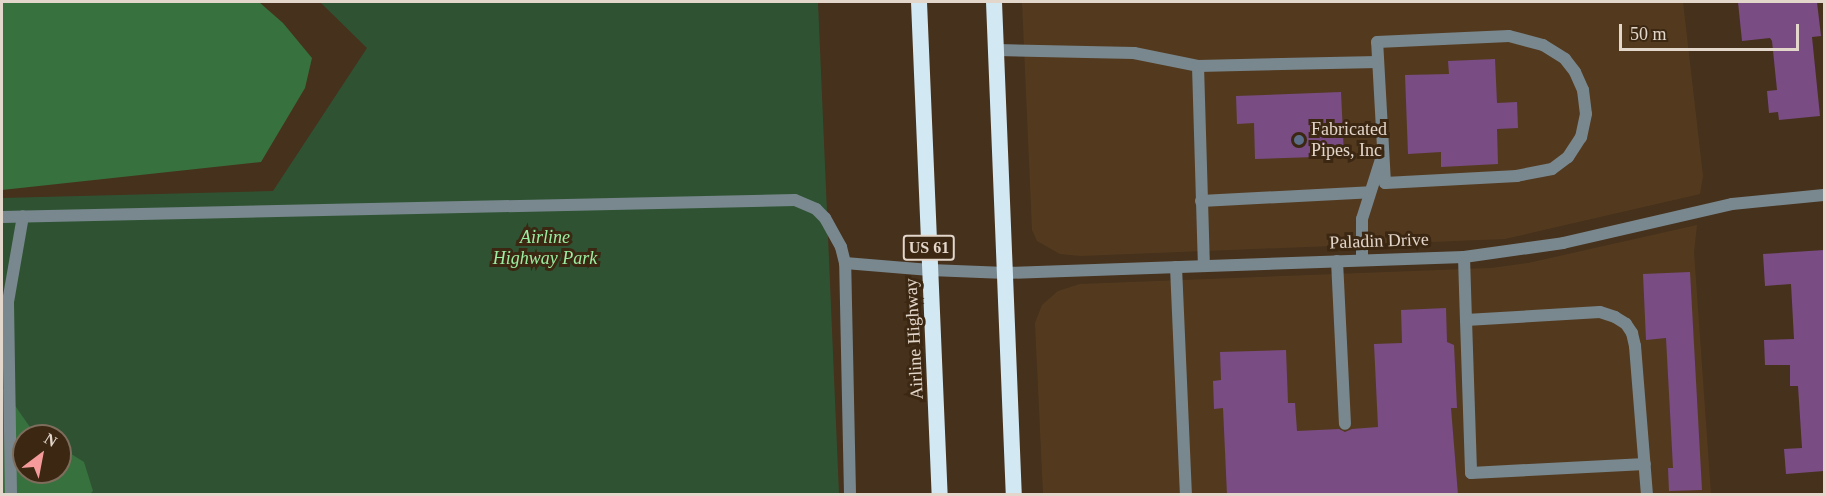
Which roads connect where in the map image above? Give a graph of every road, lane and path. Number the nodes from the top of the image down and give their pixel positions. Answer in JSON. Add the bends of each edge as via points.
{"nodes":[{"id":1,"x":919,"y":2,"type":"edge"},
{"id":2,"x":994,"y":2,"type":"edge"},
{"id":3,"x":997,"y":50,"type":"junction"},
{"id":4,"x":1378,"y":62,"type":"junction"},
{"id":5,"x":1198,"y":66,"type":"junction"},
{"id":6,"x":1383,"y":151,"type":"junction"},
{"id":7,"x":1370,"y":192,"type":"junction"},
{"id":8,"x":1824,"y":195,"type":"edge"},
{"id":9,"x":1201,"y":201,"type":"junction"},
{"id":10,"x":2,"y":216,"type":"edge"},
{"id":11,"x":22,"y":216,"type":"junction"},
{"id":12,"x":1464,"y":257,"type":"junction"},
{"id":13,"x":1362,"y":260,"type":"junction"},
{"id":14,"x":1337,"y":261,"type":"junction"},
{"id":15,"x":845,"y":263,"type":"junction"},
{"id":16,"x":1204,"y":265,"type":"junction"},
{"id":17,"x":1176,"y":267,"type":"junction"},
{"id":18,"x":930,"y":270,"type":"junction"},
{"id":19,"x":1006,"y":273,"type":"junction"},
{"id":20,"x":1466,"y":320,"type":"junction"},
{"id":21,"x":1345,"y":424,"type":"dead end"},
{"id":22,"x":1645,"y":464,"type":"junction"},
{"id":23,"x":11,"y":495,"type":"edge"},
{"id":24,"x":850,"y":495,"type":"edge"},
{"id":25,"x":940,"y":495,"type":"edge"},
{"id":26,"x":1014,"y":495,"type":"edge"},
{"id":27,"x":1186,"y":495,"type":"edge"},
{"id":28,"x":1647,"y":495,"type":"edge"}],
"edges":[{"from":1,"to":18,"type":"highway","name":"Airline Highway","number":"US 61"},
{"from":2,"to":3,"type":"highway"},
{"from":3,"to":5,"type":"street","via":[[1134,53]]},
{"from":3,"to":19,"type":"highway"},
{"from":4,"to":5,"type":"street"},
{"from":4,"to":6,"type":"street"},
{"from":4,"to":6,"type":"street","via":[[1377,42],[1509,36],[1524,39],[1565,59],[1582,90],[1586,114],[1581,137],[1568,157],[1552,169],[1517,176],[1385,183]]},
{"from":5,"to":9,"type":"street"},
{"from":6,"to":7,"type":"street"},
{"from":7,"to":9,"type":"street"},
{"from":7,"to":13,"type":"street","via":[[1362,219]]},
{"from":8,"to":12,"type":"street","name":"Paladin Drive","via":[[1732,204],[1563,243]]},
{"from":9,"to":16,"type":"street"},
{"from":10,"to":11,"type":"street"},
{"from":11,"to":15,"type":"street","via":[[795,200],[816,209],[825,218]]},
{"from":11,"to":23,"type":"street","via":[[8,290]]},
{"from":12,"to":13,"type":"street","name":"Paladin Drive"},
{"from":12,"to":20,"type":"street"},
{"from":13,"to":14,"type":"street","name":"Paladin Drive"},
{"from":14,"to":16,"type":"street","name":"Paladin Drive"},
{"from":14,"to":21,"type":"street"},
{"from":15,"to":18,"type":"street","name":"Paladin Drive"},
{"from":15,"to":24,"type":"street"},
{"from":16,"to":17,"type":"street","name":"Paladin Drive"},
{"from":17,"to":19,"type":"street","name":"Paladin Drive"},
{"from":17,"to":27,"type":"street"},
{"from":18,"to":19,"type":"street","name":"Paladin Drive"},
{"from":18,"to":25,"type":"highway","name":"Airline Highway","number":"US 61"},
{"from":19,"to":26,"type":"highway"},
{"from":20,"to":22,"type":"street","via":[[1600,312],[1626,324],[1635,346]]},
{"from":20,"to":22,"type":"street","via":[[1471,473]]},
{"from":22,"to":28,"type":"street"}]}
